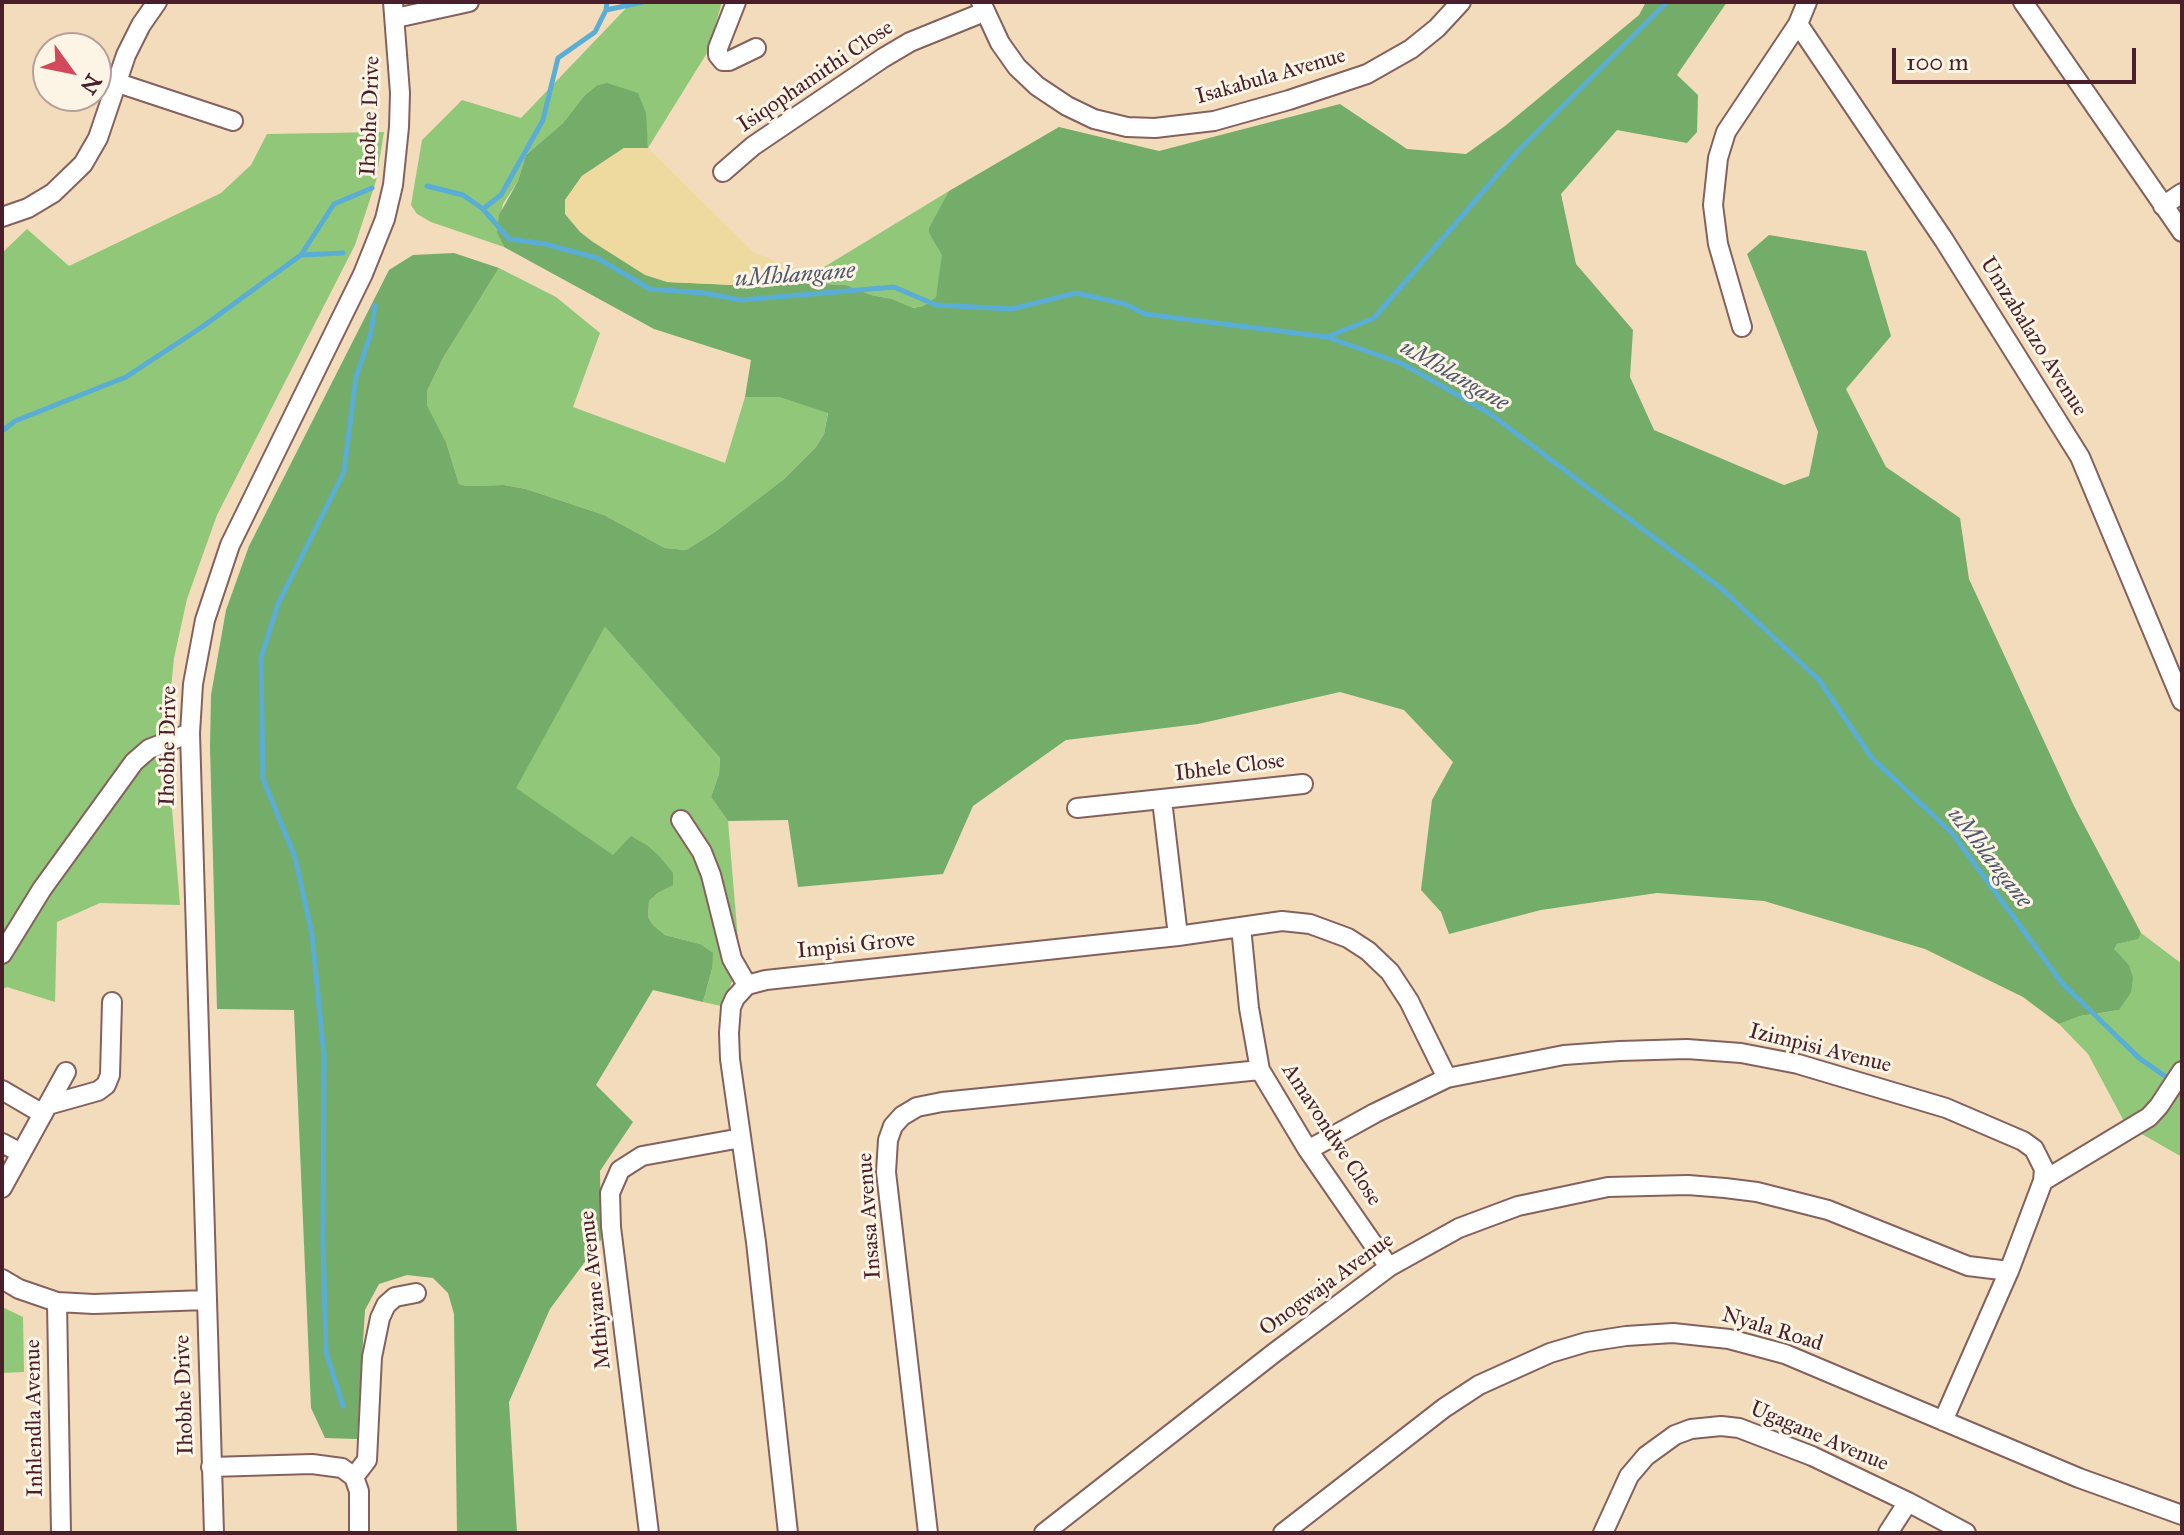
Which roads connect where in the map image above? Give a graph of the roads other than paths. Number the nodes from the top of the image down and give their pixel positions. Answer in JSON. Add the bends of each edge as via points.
{"nodes":[{"id":1,"x":157,"y":2,"type":"edge"},
{"id":2,"x":469,"y":2,"type":"edge"},
{"id":3,"x":736,"y":2,"type":"edge"},
{"id":4,"x":1461,"y":2,"type":"edge"},
{"id":5,"x":1807,"y":2,"type":"edge"},
{"id":6,"x":2023,"y":2,"type":"edge"},
{"id":7,"x":982,"y":7,"type":"edge"},
{"id":8,"x":394,"y":10,"type":"edge"},
{"id":9,"x":1798,"y":24,"type":"junction"},
{"id":10,"x":756,"y":48,"type":"dead end"},
{"id":11,"x":118,"y":83,"type":"junction"},
{"id":12,"x":233,"y":121,"type":"dead end"},
{"id":13,"x":723,"y":172,"type":"dead end"},
{"id":14,"x":2182,"y":193,"type":"edge"},
{"id":15,"x":2163,"y":206,"type":"junction"},
{"id":16,"x":2,"y":217,"type":"edge"},
{"id":17,"x":2182,"y":232,"type":"edge"},
{"id":18,"x":1742,"y":327,"type":"dead end"},
{"id":19,"x":2182,"y":701,"type":"edge"},
{"id":20,"x":190,"y":733,"type":"junction"},
{"id":21,"x":1303,"y":784,"type":"dead end"},
{"id":22,"x":1162,"y":800,"type":"junction"},
{"id":23,"x":1077,"y":808,"type":"dead end"},
{"id":24,"x":681,"y":820,"type":"dead end"},
{"id":25,"x":1241,"y":927,"type":"junction"},
{"id":26,"x":1178,"y":936,"type":"junction"},
{"id":27,"x":2,"y":954,"type":"edge"},
{"id":28,"x":747,"y":985,"type":"junction"},
{"id":29,"x":112,"y":1002,"type":"dead end"},
{"id":30,"x":1260,"y":1070,"type":"junction"},
{"id":31,"x":66,"y":1072,"type":"dead end"},
{"id":32,"x":2179,"y":1075,"type":"edge"},
{"id":33,"x":1447,"y":1078,"type":"junction"},
{"id":34,"x":2,"y":1090,"type":"edge"},
{"id":35,"x":45,"y":1109,"type":"junction"},
{"id":36,"x":741,"y":1138,"type":"junction"},
{"id":37,"x":2,"y":1143,"type":"edge"},
{"id":38,"x":1308,"y":1150,"type":"junction"},
{"id":39,"x":21,"y":1153,"type":"junction"},
{"id":40,"x":2043,"y":1181,"type":"junction"},
{"id":41,"x":2,"y":1188,"type":"edge"},
{"id":42,"x":1389,"y":1267,"type":"junction"},
{"id":43,"x":2009,"y":1271,"type":"junction"},
{"id":44,"x":2,"y":1279,"type":"edge"},
{"id":45,"x":416,"y":1293,"type":"dead end"},
{"id":46,"x":206,"y":1300,"type":"junction"},
{"id":47,"x":57,"y":1302,"type":"junction"},
{"id":48,"x":1943,"y":1421,"type":"junction"},
{"id":49,"x":211,"y":1467,"type":"junction"},
{"id":50,"x":354,"y":1477,"type":"junction"},
{"id":51,"x":1908,"y":1502,"type":"junction"},
{"id":52,"x":2182,"y":1515,"type":"edge"},
{"id":53,"x":1611,"y":1529,"type":"edge"},
{"id":54,"x":61,"y":1533,"type":"edge"},
{"id":55,"x":214,"y":1533,"type":"edge"},
{"id":56,"x":359,"y":1533,"type":"edge"},
{"id":57,"x":649,"y":1533,"type":"edge"},
{"id":58,"x":788,"y":1533,"type":"edge"},
{"id":59,"x":928,"y":1533,"type":"edge"},
{"id":60,"x":1044,"y":1533,"type":"edge"},
{"id":61,"x":1283,"y":1533,"type":"edge"},
{"id":62,"x":1888,"y":1533,"type":"edge"},
{"id":63,"x":1966,"y":1533,"type":"edge"}],
"edges":[{"from":1,"to":11,"type":"street","via":[[136,35]]},
{"from":2,"to":8,"type":"street"},
{"from":3,"to":10,"type":"street","via":[[718,55],[729,61]]},
{"from":4,"to":7,"type":"street","name":"Isakabula Avenue","via":[[1411,49],[1367,74],[1214,121],[1155,128],[1105,121],[1067,106],[1037,86],[1000,43]]},
{"from":5,"to":9,"type":"street"},
{"from":6,"to":15,"type":"street"},
{"from":7,"to":13,"type":"street","name":"Isiqophamithi Close","via":[[883,58]]},
{"from":8,"to":20,"type":"street","name":"Ihobhe Drive","via":[[399,127],[393,185],[374,250],[230,545],[205,620]]},
{"from":9,"to":18,"type":"street","via":[[1726,132],[1718,158],[1713,205],[1718,244]]},
{"from":9,"to":19,"type":"street","name":"Umzabalazo Avenue","via":[[1944,240],[2080,457]]},
{"from":11,"to":12,"type":"street"},
{"from":11,"to":16,"type":"street","via":[[83,164],[53,193]]},
{"from":14,"to":15,"type":"street"},
{"from":15,"to":17,"type":"street"},
{"from":20,"to":27,"type":"street","via":[[149,749],[134,762]]},
{"from":20,"to":46,"type":"street","name":"Ihobhe Drive"},
{"from":21,"to":22,"type":"street","name":"Ibhele Close"},
{"from":22,"to":23,"type":"street","name":"Ibhele Close"},
{"from":22,"to":26,"type":"street","name":"Ibhele Close"},
{"from":24,"to":28,"type":"street","via":[[702,852],[732,959]]},
{"from":25,"to":26,"type":"street","name":"Impisi Grove"},
{"from":25,"to":30,"type":"street","name":"Amavondwe Close"},
{"from":25,"to":33,"type":"street","name":"Impisi Grove","via":[[1282,921],[1310,924],[1368,951],[1409,1001]]},
{"from":26,"to":28,"type":"street","name":"Impisi Grove"},
{"from":28,"to":36,"type":"street","via":[[731,1007],[729,1033]]},
{"from":29,"to":35,"type":"street","via":[[106,1085]]},
{"from":30,"to":38,"type":"street","name":"Amavondwe Close"},
{"from":30,"to":59,"type":"street","name":"Insasa Avenue","via":[[942,1102],[917,1107],[893,1126],[886,1172]]},
{"from":31,"to":35,"type":"street"},
{"from":32,"to":40,"type":"street","via":[[2159,1106],[2140,1123]]},
{"from":33,"to":38,"type":"street","name":"Izimpisi Avenue"},
{"from":33,"to":40,"type":"street","name":"Izimpisi Avenue","via":[[1564,1055],[1687,1049],[1741,1053],[1798,1064],[1946,1108],[2034,1149],[2044,1169]]},
{"from":34,"to":35,"type":"street"},
{"from":35,"to":39,"type":"street"},
{"from":36,"to":57,"type":"street","name":"Mthiyane Avenue","via":[[642,1156],[620,1170],[610,1193]]},
{"from":36,"to":58,"type":"street"},
{"from":37,"to":39,"type":"street"},
{"from":38,"to":42,"type":"street","name":"Amavondwe Close"},
{"from":39,"to":41,"type":"street"},
{"from":40,"to":43,"type":"street"},
{"from":42,"to":43,"type":"street","name":"Onogwaja Avenue","via":[[1459,1228],[1518,1206],[1608,1187],[1688,1185],[1798,1201],[1968,1266]]},
{"from":42,"to":60,"type":"street","name":"Onogwaja Avenue"},
{"from":43,"to":48,"type":"street"},
{"from":44,"to":47,"type":"street"},
{"from":45,"to":50,"type":"street","via":[[395,1297],[380,1318],[372,1357],[367,1460]]},
{"from":46,"to":47,"type":"street"},
{"from":46,"to":49,"type":"street","name":"Ihobhe Drive"},
{"from":47,"to":54,"type":"street","name":"Inhlendla Avenue"},
{"from":48,"to":52,"type":"street","name":"Nyala Road"},
{"from":48,"to":61,"type":"street","name":"Nyala Road","via":[[1785,1354],[1729,1339],[1673,1333],[1587,1342],[1479,1385]]},
{"from":49,"to":50,"type":"street","via":[[312,1464],[342,1468]]},
{"from":49,"to":55,"type":"street","name":"Ihobhe Drive"},
{"from":50,"to":56,"type":"street"},
{"from":51,"to":53,"type":"street","name":"Ugagane Avenue","via":[[1767,1438],[1739,1428],[1706,1426],[1675,1435],[1646,1456],[1629,1476]]},
{"from":51,"to":62,"type":"street"},
{"from":51,"to":63,"type":"street","name":"Ugagane Avenue"}]}
